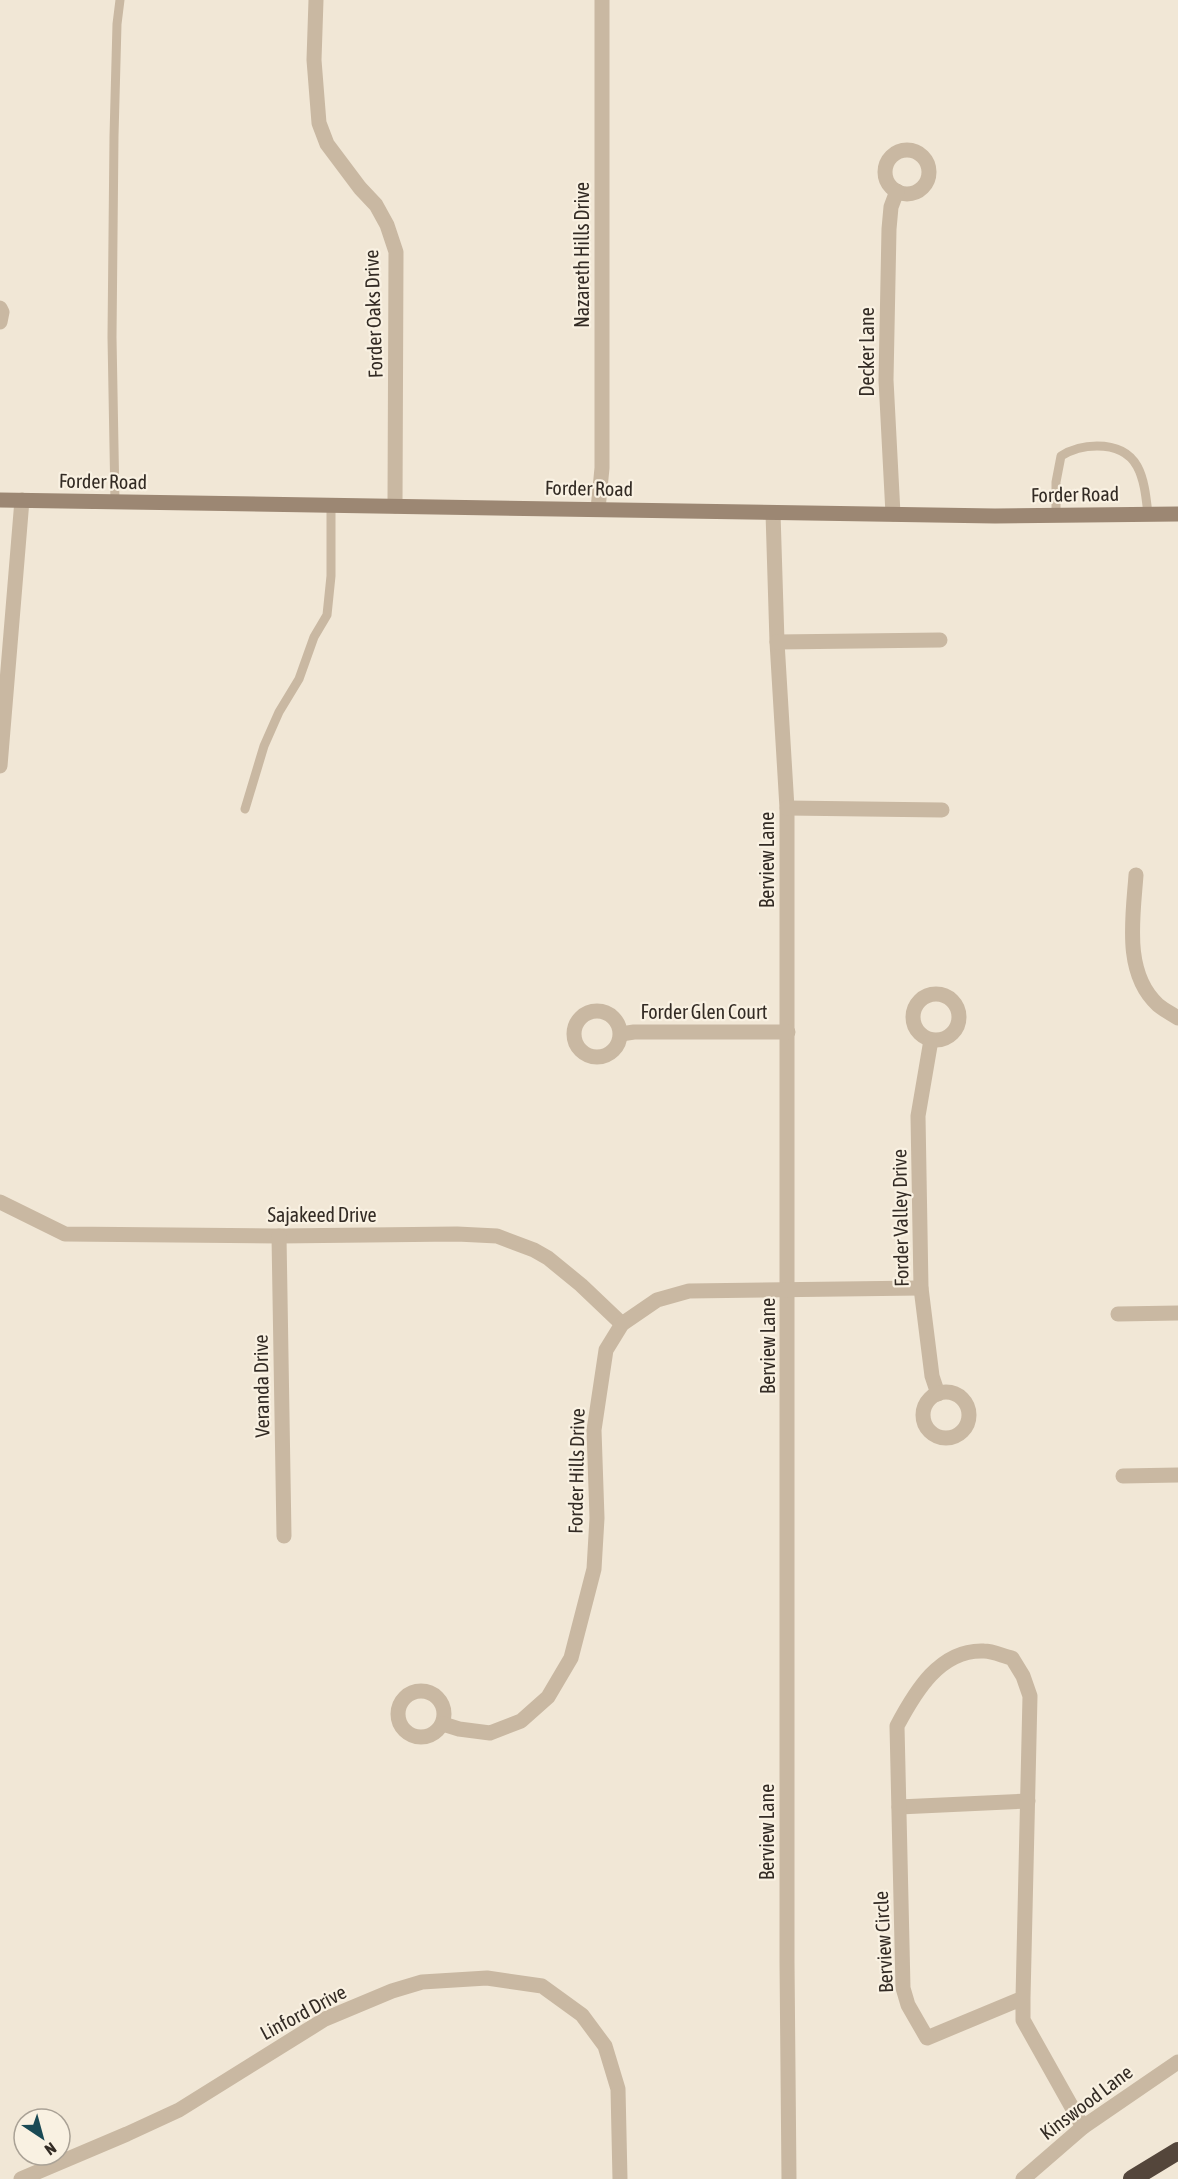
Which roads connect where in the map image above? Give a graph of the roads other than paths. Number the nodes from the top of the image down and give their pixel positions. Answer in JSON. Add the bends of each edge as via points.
{"nodes":[{"id":1,"x":120,"y":0,"type":"edge"},
{"id":2,"x":316,"y":0,"type":"edge"},
{"id":3,"x":602,"y":0,"type":"edge"},
{"id":4,"x":897,"y":191,"type":"dead end"},
{"id":5,"x":0,"y":308,"type":"edge"},
{"id":6,"x":0,"y":322,"type":"edge"},
{"id":7,"x":0,"y":500,"type":"edge"},
{"id":8,"x":22,"y":500,"type":"junction"},
{"id":9,"x":115,"y":502,"type":"junction"},
{"id":10,"x":331,"y":506,"type":"junction"},
{"id":11,"x":395,"y":506,"type":"junction"},
{"id":12,"x":598,"y":509,"type":"junction"},
{"id":13,"x":773,"y":513,"type":"junction"},
{"id":14,"x":893,"y":514,"type":"junction"},
{"id":15,"x":1148,"y":514,"type":"junction"},
{"id":16,"x":1178,"y":514,"type":"edge"},
{"id":17,"x":1056,"y":516,"type":"junction"},
{"id":18,"x":939,"y":640,"type":"dead end"},
{"id":19,"x":777,"y":642,"type":"junction"},
{"id":20,"x":0,"y":766,"type":"edge"},
{"id":21,"x":787,"y":807,"type":"junction"},
{"id":22,"x":245,"y":809,"type":"dead end"},
{"id":23,"x":942,"y":810,"type":"dead end"},
{"id":24,"x":1137,"y":874,"type":"dead end"},
{"id":25,"x":1178,"y":1018,"type":"edge"},
{"id":26,"x":788,"y":1032,"type":"junction"},
{"id":27,"x":621,"y":1034,"type":"dead end"},
{"id":28,"x":931,"y":1040,"type":"dead end"},
{"id":29,"x":0,"y":1202,"type":"edge"},
{"id":30,"x":279,"y":1236,"type":"junction"},
{"id":31,"x":921,"y":1288,"type":"junction"},
{"id":32,"x":788,"y":1289,"type":"junction"},
{"id":33,"x":1178,"y":1313,"type":"edge"},
{"id":34,"x":1118,"y":1314,"type":"dead end"},
{"id":35,"x":622,"y":1324,"type":"junction"},
{"id":36,"x":938,"y":1394,"type":"dead end"},
{"id":37,"x":1178,"y":1475,"type":"edge"},
{"id":38,"x":1123,"y":1476,"type":"dead end"},
{"id":39,"x":284,"y":1536,"type":"dead end"},
{"id":40,"x":443,"y":1724,"type":"dead end"},
{"id":41,"x":1028,"y":1801,"type":"junction"},
{"id":42,"x":899,"y":1807,"type":"junction"},
{"id":43,"x":1023,"y":1998,"type":"junction"},
{"id":44,"x":1178,"y":2062,"type":"edge"},
{"id":45,"x":1083,"y":2127,"type":"junction"},
{"id":46,"x":1178,"y":2151,"type":"edge"},
{"id":47,"x":21,"y":2179,"type":"edge"},
{"id":48,"x":620,"y":2179,"type":"edge"},
{"id":49,"x":789,"y":2179,"type":"edge"},
{"id":50,"x":1023,"y":2179,"type":"edge"},
{"id":51,"x":1132,"y":2179,"type":"edge"}],
"edges":[{"from":1,"to":9,"type":"lane","via":[[114,136]]},
{"from":2,"to":11,"type":"street","name":"Forder Oaks Drive","via":[[316,103],[320,123],[327,144],[376,205],[396,252]]},
{"from":3,"to":12,"type":"street","name":"Nazareth Hills Drive","via":[[602,468]]},
{"from":4,"to":14,"type":"street","name":"Decker Lane","via":[[889,229],[886,380]]},
{"from":5,"to":6,"type":"street"},
{"from":7,"to":8,"type":"main road","name":"Forder Road"},
{"from":8,"to":9,"type":"main road","name":"Forder Road"},
{"from":8,"to":20,"type":"street"},
{"from":9,"to":10,"type":"main road","name":"Forder Road"},
{"from":10,"to":11,"type":"main road","name":"Forder Road"},
{"from":10,"to":22,"type":"lane","via":[[327,615],[264,746]]},
{"from":11,"to":12,"type":"main road","name":"Forder Road"},
{"from":12,"to":13,"type":"main road","name":"Forder Road"},
{"from":13,"to":14,"type":"main road","name":"Forder Road"},
{"from":13,"to":19,"type":"street","name":"Berview Lane"},
{"from":14,"to":17,"type":"main road","name":"Forder Road"},
{"from":15,"to":16,"type":"main road","name":"Forder Road"},
{"from":15,"to":17,"type":"main road","name":"Forder Road"},
{"from":15,"to":17,"type":"lane","via":[[1145,482],[1130,456],[1110,446],[1090,446],[1061,456]]},
{"from":18,"to":19,"type":"street"},
{"from":19,"to":21,"type":"street","name":"Berview Lane"},
{"from":21,"to":23,"type":"street"},
{"from":21,"to":26,"type":"street","name":"Berview Lane"},
{"from":24,"to":25,"type":"street","via":[[1132,928],[1134,959],[1143,984],[1158,1005]]},
{"from":26,"to":27,"type":"street","name":"Forder Glen Court"},
{"from":26,"to":32,"type":"street","name":"Berview Lane"},
{"from":28,"to":31,"type":"street","name":"Forder Valley Drive","via":[[918,1116]]},
{"from":29,"to":30,"type":"street","name":"Sajakeed Drive","via":[[65,1234]]},
{"from":30,"to":35,"type":"street","name":"Sajakeed Drive","via":[[497,1236],[548,1258]]},
{"from":30,"to":39,"type":"street","name":"Veranda Drive"},
{"from":31,"to":32,"type":"street","name":"Forder Hills Drive"},
{"from":31,"to":36,"type":"street","name":"Forder Valley Drive","via":[[932,1376]]},
{"from":32,"to":35,"type":"street","name":"Forder Hills Drive","via":[[689,1291],[657,1300]]},
{"from":32,"to":49,"type":"street","name":"Berview Lane"},
{"from":33,"to":34,"type":"street"},
{"from":35,"to":40,"type":"street","name":"Forder Hills Drive","via":[[606,1350],[594,1430],[594,1569],[571,1658],[548,1697],[521,1721],[490,1733]]},
{"from":37,"to":38,"type":"street"},
{"from":41,"to":42,"type":"street"},
{"from":41,"to":42,"type":"street","name":"Berview Circle","via":[[1030,1696],[1012,1658],[986,1651],[969,1652],[940,1665],[914,1694],[897,1726]]},
{"from":41,"to":43,"type":"street","name":"Berview Circle"},
{"from":42,"to":43,"type":"street","name":"Berview Circle","via":[[903,1988],[927,2038]]},
{"from":43,"to":45,"type":"street","name":"Berview Circle","via":[[1023,2020]]},
{"from":44,"to":45,"type":"street","name":"Kinswood Lane"},
{"from":45,"to":50,"type":"street","name":"Kinswood Lane"},
{"from":46,"to":51,"type":"highway"},
{"from":47,"to":48,"type":"street","name":"Linford Drive","via":[[179,2109],[325,2019],[422,1982],[487,1978],[542,1986],[582,2015],[605,2046],[618,2089]]}]}
